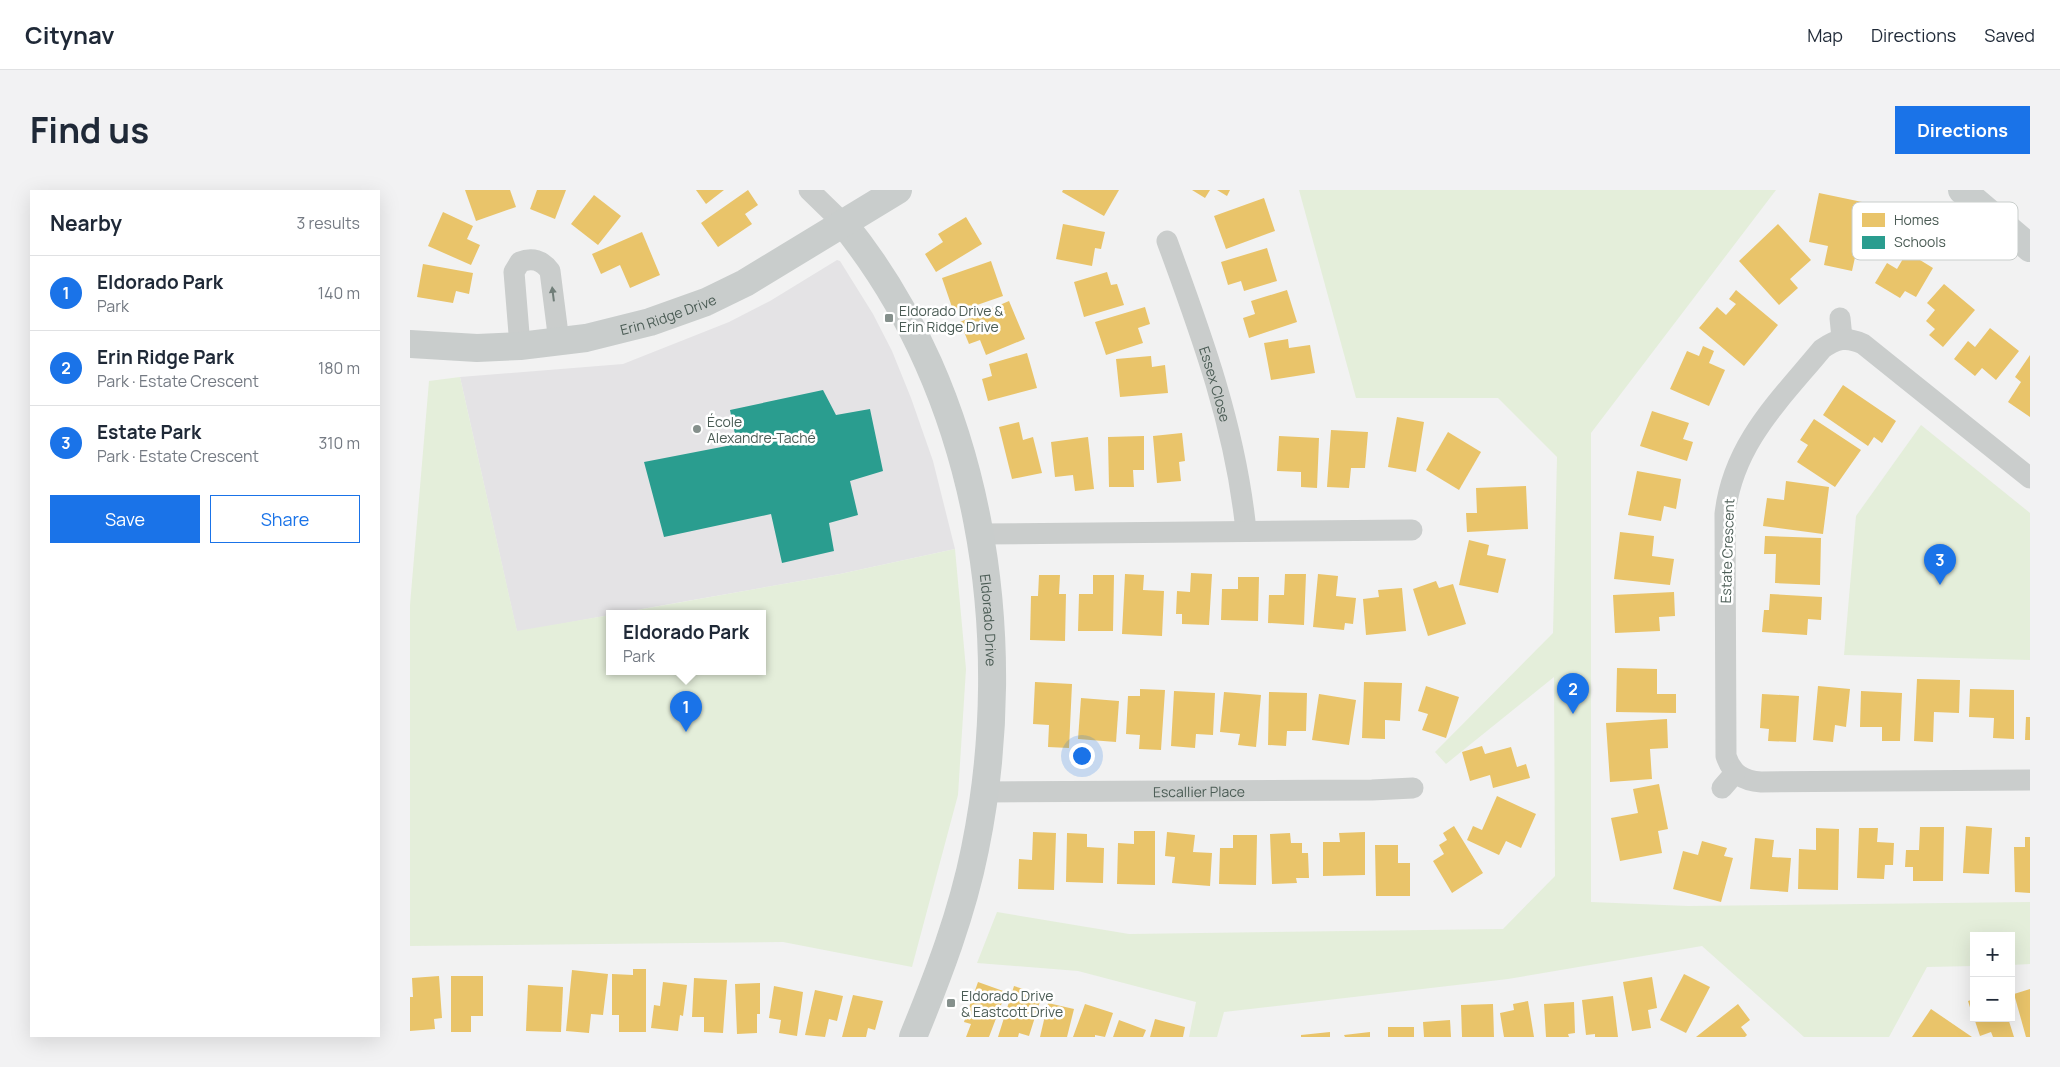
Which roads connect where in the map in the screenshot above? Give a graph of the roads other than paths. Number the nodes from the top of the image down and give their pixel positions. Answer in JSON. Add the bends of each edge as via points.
{"nodes":[{"id":1,"x":809,"y":190,"type":"edge"},
{"id":2,"x":898,"y":190,"type":"edge"},
{"id":3,"x":1962,"y":190,"type":"edge"},
{"id":4,"x":1976,"y":202,"type":"edge"},
{"id":5,"x":843,"y":223,"type":"junction"},
{"id":6,"x":2018,"y":238,"type":"edge"},
{"id":7,"x":1167,"y":240,"type":"dead end"},
{"id":8,"x":2030,"y":248,"type":"edge"},
{"id":9,"x":559,"y":342,"type":"junction"},
{"id":10,"x":410,"y":344,"type":"edge"},
{"id":11,"x":520,"y":346,"type":"junction"},
{"id":12,"x":2030,"y":478,"type":"edge"},
{"id":13,"x":1412,"y":530,"type":"dead end"},
{"id":14,"x":1246,"y":531,"type":"junction"},
{"id":15,"x":978,"y":534,"type":"junction"},
{"id":16,"x":2030,"y":780,"type":"edge"},
{"id":17,"x":1413,"y":788,"type":"dead end"},
{"id":18,"x":985,"y":792,"type":"junction"},
{"id":19,"x":913,"y":1037,"type":"edge"}],
"edges":[{"from":1,"to":5,"type":"street"},
{"from":2,"to":5,"type":"street","name":"Erin Ridge Drive"},
{"from":3,"to":4,"type":"street"},
{"from":5,"to":9,"type":"street","name":"Erin Ridge Drive","via":[[744,283],[706,302],[617,332]]},
{"from":5,"to":15,"type":"street","name":"Eldorado Drive","via":[[894,299],[934,377],[965,467]]},
{"from":6,"to":8,"type":"street"},
{"from":7,"to":14,"type":"street","name":"Essex Close","via":[[1207,349],[1227,420]]},
{"from":9,"to":11,"type":"street","name":"Erin Ridge Drive"},
{"from":9,"to":11,"type":"street","one_way":true,"via":[[550,271],[543,263],[530,259],[520,262],[514,272]]},
{"from":10,"to":11,"type":"street","name":"Erin Ridge Drive","via":[[477,348]]},
{"from":12,"to":16,"type":"street","name":"Estate Crescent","via":[[1841,328],[1759,425],[1737,464],[1728,492],[1724,529],[1728,780]]},
{"from":13,"to":14,"type":"street"},
{"from":14,"to":15,"type":"street"},
{"from":15,"to":18,"type":"street","name":"Eldorado Drive","via":[[989,611],[992,682],[992,728]]},
{"from":17,"to":18,"type":"street","name":"Escallier Place"},
{"from":18,"to":19,"type":"street","name":"Eldorado Drive","via":[[958,916]]}]}
